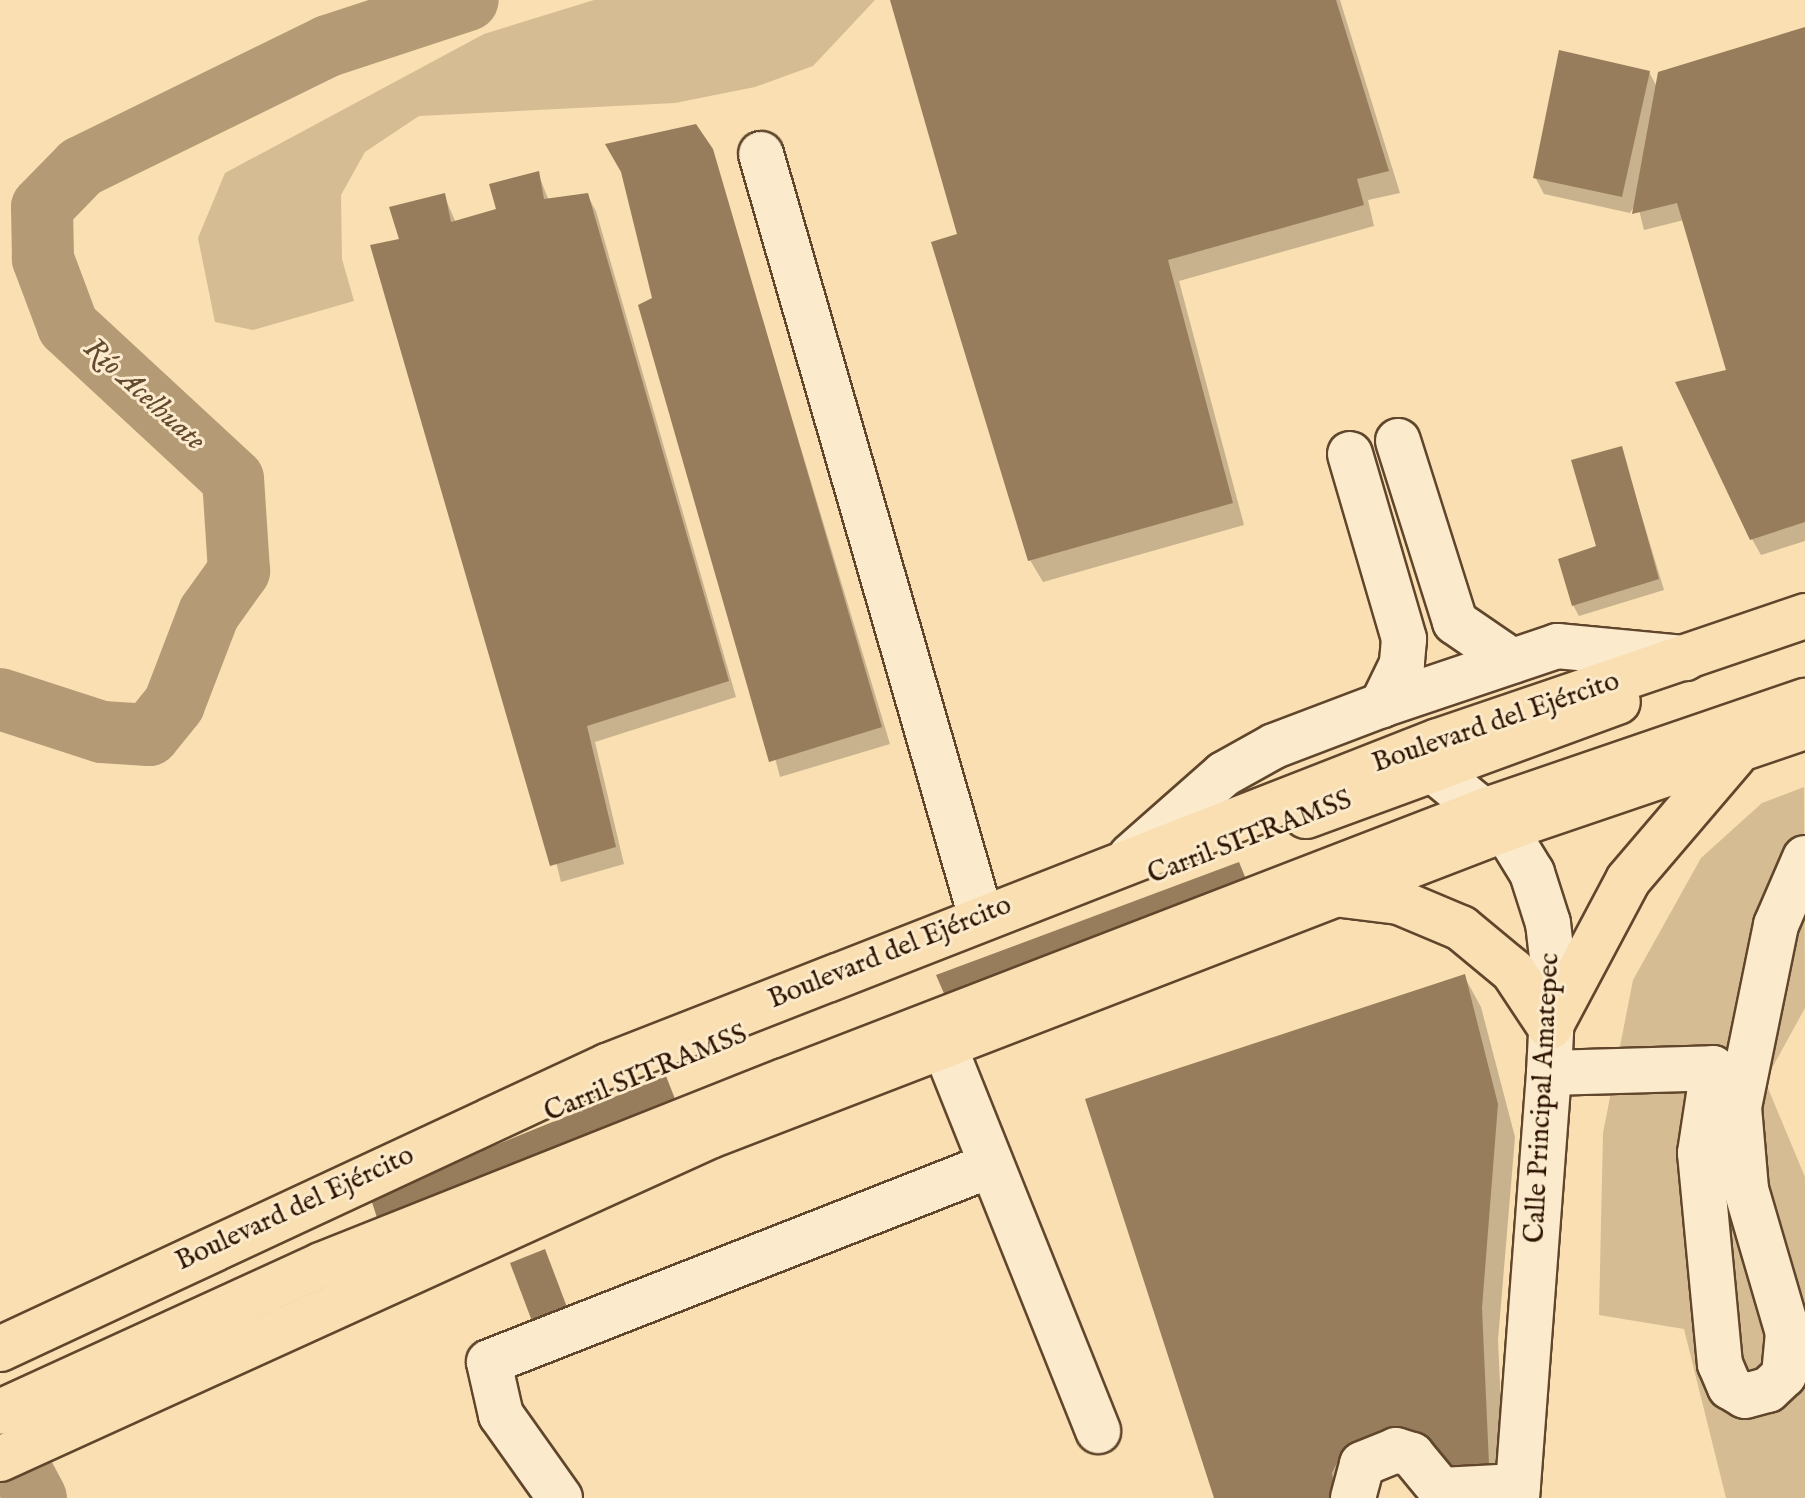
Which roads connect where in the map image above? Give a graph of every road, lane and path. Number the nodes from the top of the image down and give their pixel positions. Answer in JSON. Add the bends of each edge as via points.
{"nodes":[{"id":1,"x":761,"y":154,"type":"dead end"},
{"id":2,"x":1398,"y":441,"type":"dead end"},
{"id":3,"x":1350,"y":454,"type":"dead end"},
{"id":4,"x":1805,"y":616,"type":"edge"},
{"id":5,"x":1805,"y":637,"type":"edge"},
{"id":6,"x":1685,"y":658,"type":"junction"},
{"id":7,"x":1512,"y":661,"type":"junction"},
{"id":8,"x":1805,"y":701,"type":"edge"},
{"id":9,"x":1382,"y":705,"type":"junction"},
{"id":10,"x":1805,"y":727,"type":"edge"},
{"id":11,"x":1740,"y":749,"type":"junction"},
{"id":12,"x":1424,"y":759,"type":"junction"},
{"id":13,"x":1497,"y":819,"type":"junction"},
{"id":14,"x":1131,"y":856,"type":"junction"},
{"id":15,"x":1805,"y":858,"type":"edge"},
{"id":16,"x":1331,"y":895,"type":"junction"},
{"id":17,"x":981,"y":917,"type":"junction"},
{"id":18,"x":1550,"y":1027,"type":"junction"},
{"id":19,"x":943,"y":1043,"type":"junction"},
{"id":20,"x":1549,"y":1073,"type":"junction"},
{"id":21,"x":989,"y":1166,"type":"junction"},
{"id":22,"x":0,"y":1349,"type":"edge"},
{"id":23,"x":86,"y":1359,"type":"junction"},
{"id":24,"x":0,"y":1368,"type":"edge"},
{"id":25,"x":0,"y":1412,"type":"edge"},
{"id":26,"x":1098,"y":1431,"type":"dead end"},
{"id":27,"x":0,"y":1459,"type":"edge"},
{"id":28,"x":1517,"y":1492,"type":"edge"},
{"id":29,"x":560,"y":1498,"type":"edge"},
{"id":30,"x":1353,"y":1498,"type":"edge"}],
"edges":[{"from":1,"to":17,"type":"street"},
{"from":2,"to":7,"type":"street","via":[[1455,622]]},
{"from":3,"to":9,"type":"street","via":[[1404,639],[1402,664]]},
{"from":4,"to":6,"type":"main road","name":"Boulevard del Ejército"},
{"from":5,"to":12,"type":"main road","name":"Carril SITRAMSS"},
{"from":6,"to":7,"type":"street","via":[[1581,643]]},
{"from":6,"to":12,"type":"main road","name":"Boulevard del Ejército"},
{"from":7,"to":9,"type":"street"},
{"from":8,"to":13,"type":"main road","name":"Carril SITRAMSS"},
{"from":9,"to":14,"type":"street","via":[[1274,746],[1224,774]]},
{"from":10,"to":11,"type":"main road","name":"Boulevard del Ejército"},
{"from":11,"to":13,"type":"main road","name":"Boulevard del Ejército"},
{"from":11,"to":18,"type":"main road","via":[[1628,880]]},
{"from":12,"to":13,"type":"street","name":"Calle Principal Amatepec"},
{"from":12,"to":14,"type":"main road","name":"Boulevard del Ejército"},
{"from":12,"to":23,"type":"main road","name":"Carril SITRAMSS","via":[[432,1160]]},
{"from":13,"to":16,"type":"main road","name":"Boulevard del Ejército"},
{"from":13,"to":18,"type":"street","name":"Calle Principal Amatepec","via":[[1532,873],[1548,923]]},
{"from":13,"to":23,"type":"main road","name":"Carril SITRAMSS"},
{"from":14,"to":17,"type":"main road","name":"Boulevard del Ejército"},
{"from":15,"to":20,"type":"street","via":[[1776,925],[1739,1107],[1746,1189],[1788,1333],[1784,1375],[1768,1390],[1745,1396],[1730,1387],[1720,1364],[1700,1153],[1713,1068]]},
{"from":16,"to":18,"type":"main road","via":[[1399,902],[1461,928],[1513,971]]},
{"from":16,"to":19,"type":"main road","name":"Boulevard del Ejército"},
{"from":17,"to":23,"type":"main road","name":"Boulevard del Ejército","via":[[607,1066]]},
{"from":18,"to":20,"type":"street","name":"Calle Principal Amatepec"},
{"from":19,"to":21,"type":"street"},
{"from":19,"to":23,"type":"main road","name":"Boulevard del Ejército","via":[[710,1136]]},
{"from":20,"to":28,"type":"street","name":"Calle Principal Amatepec"},
{"from":21,"to":26,"type":"street"},
{"from":21,"to":29,"type":"street","via":[[489,1362],[501,1415]]},
{"from":22,"to":23,"type":"main road","name":"Boulevard del Ejército"},
{"from":23,"to":24,"type":"main road","name":"Carril SITRAMSS"},
{"from":23,"to":25,"type":"main road","name":"Carril SITRAMSS"},
{"from":23,"to":27,"type":"main road","name":"Boulevard del Ejército"},
{"from":28,"to":30,"type":"street","via":[[1441,1490],[1412,1455],[1396,1450],[1362,1464]]}]}
